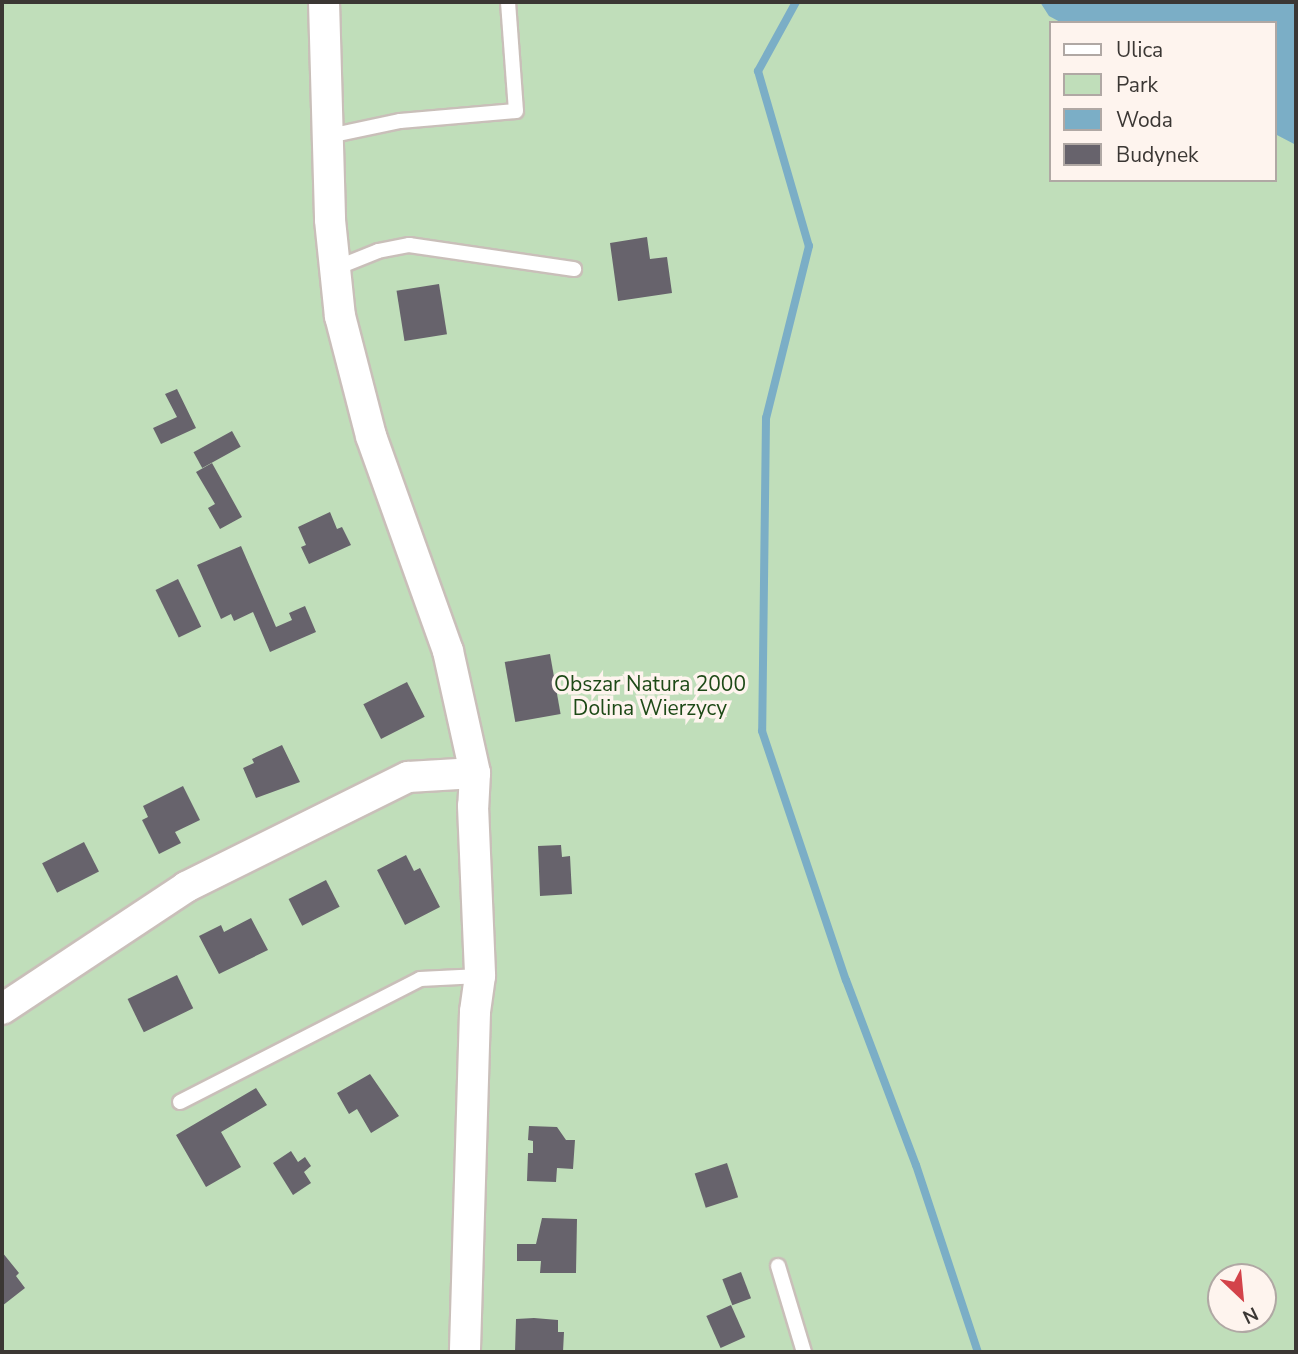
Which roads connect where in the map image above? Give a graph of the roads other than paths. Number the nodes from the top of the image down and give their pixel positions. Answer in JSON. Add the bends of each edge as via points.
{"nodes":[{"id":1,"x":324,"y":2,"type":"edge"},
{"id":2,"x":508,"y":2,"type":"edge"},
{"id":3,"x":329,"y":136,"type":"junction"},
{"id":4,"x":336,"y":268,"type":"junction"},
{"id":5,"x":574,"y":269,"type":"dead end"},
{"id":6,"x":475,"y":773,"type":"junction"},
{"id":7,"x":480,"y":976,"type":"junction"},
{"id":8,"x":2,"y":1009,"type":"edge"},
{"id":9,"x":180,"y":1102,"type":"dead end"},
{"id":10,"x":778,"y":1266,"type":"dead end"},
{"id":11,"x":465,"y":1352,"type":"edge"},
{"id":12,"x":804,"y":1352,"type":"edge"}],
"edges":[{"from":1,"to":3,"type":"street"},
{"from":2,"to":3,"type":"lane","via":[[516,111],[400,121]]},
{"from":3,"to":4,"type":"street"},
{"from":4,"to":5,"type":"lane","via":[[378,251],[409,245]]},
{"from":4,"to":6,"type":"street","via":[[340,316],[371,436],[435,606]]},
{"from":6,"to":7,"type":"street"},
{"from":6,"to":8,"type":"street","via":[[408,777],[186,887]]},
{"from":7,"to":9,"type":"lane","via":[[420,979]]},
{"from":7,"to":11,"type":"street","via":[[475,1012]]},
{"from":10,"to":12,"type":"lane"}]}
